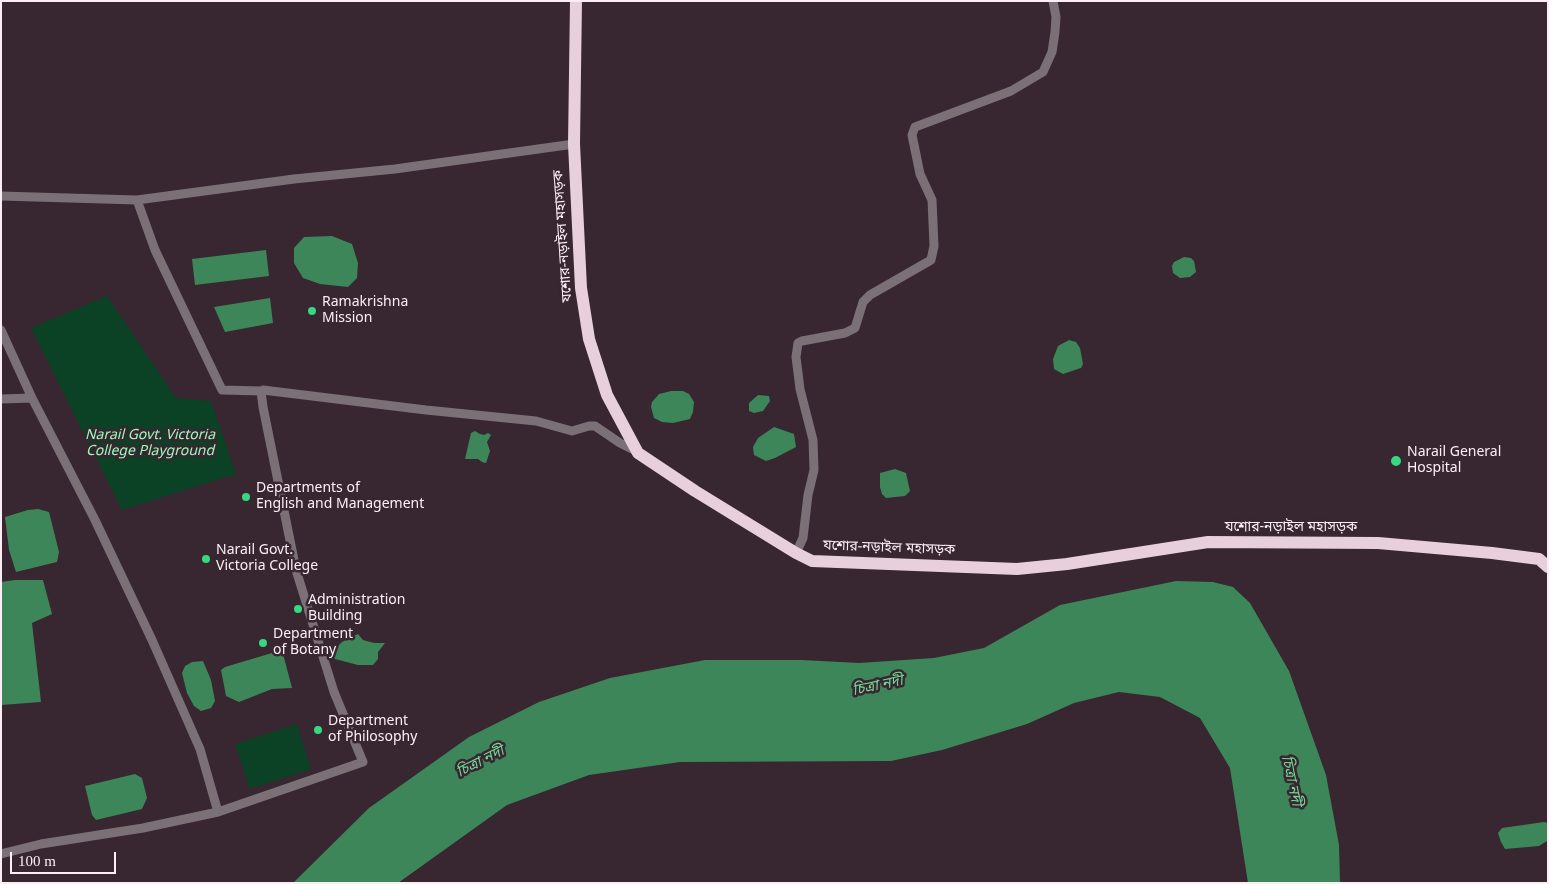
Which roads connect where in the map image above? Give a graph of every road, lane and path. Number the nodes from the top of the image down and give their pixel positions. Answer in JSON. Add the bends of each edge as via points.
{"nodes":[{"id":1,"x":576,"y":1,"type":"edge"},
{"id":2,"x":1053,"y":1,"type":"edge"},
{"id":3,"x":574,"y":144,"type":"junction"},
{"id":4,"x":1,"y":196,"type":"edge"},
{"id":5,"x":137,"y":200,"type":"junction"},
{"id":6,"x":1,"y":330,"type":"edge"},
{"id":7,"x":261,"y":391,"type":"junction"},
{"id":8,"x":32,"y":398,"type":"junction"},
{"id":9,"x":1,"y":399,"type":"edge"},
{"id":10,"x":638,"y":452,"type":"junction"},
{"id":11,"x":796,"y":553,"type":"junction"},
{"id":12,"x":1543,"y":563,"type":"edge"},
{"id":13,"x":218,"y":812,"type":"junction"},
{"id":14,"x":1,"y":854,"type":"edge"}],
"edges":[{"from":1,"to":3,"type":"highway","name":"যশোর-নড়াইল মহাসড়ক"},
{"from":2,"to":11,"type":"street","via":[[1055,32],[1052,52],[1043,72],[1011,91],[915,127],[912,135],[920,174],[932,200],[934,246],[931,260],[870,295],[863,302],[855,328],[798,343],[796,357],[800,389],[813,440],[814,470],[803,538]]},
{"from":3,"to":5,"type":"street"},
{"from":3,"to":10,"type":"highway","name":"যশোর-নড়াইল মহাসড়ক","via":[[580,288],[589,339],[607,395]]},
{"from":4,"to":5,"type":"street"},
{"from":5,"to":7,"type":"street","via":[[155,250],[222,390]]},
{"from":6,"to":8,"type":"street"},
{"from":7,"to":10,"type":"street","via":[[536,420],[572,431],[595,426]]},
{"from":7,"to":13,"type":"street","via":[[296,570],[334,692],[363,762]]},
{"from":8,"to":9,"type":"street"},
{"from":8,"to":13,"type":"street","via":[[96,520],[152,640],[200,749]]},
{"from":10,"to":11,"type":"highway","name":"যশোর-নড়াইল মহাসড়ক"},
{"from":11,"to":12,"type":"highway","name":"যশোর-নড়াইল মহাসড়ক","via":[[812,561],[1017,569],[1208,542],[1370,543],[1492,553]]},
{"from":13,"to":14,"type":"street"}]}
